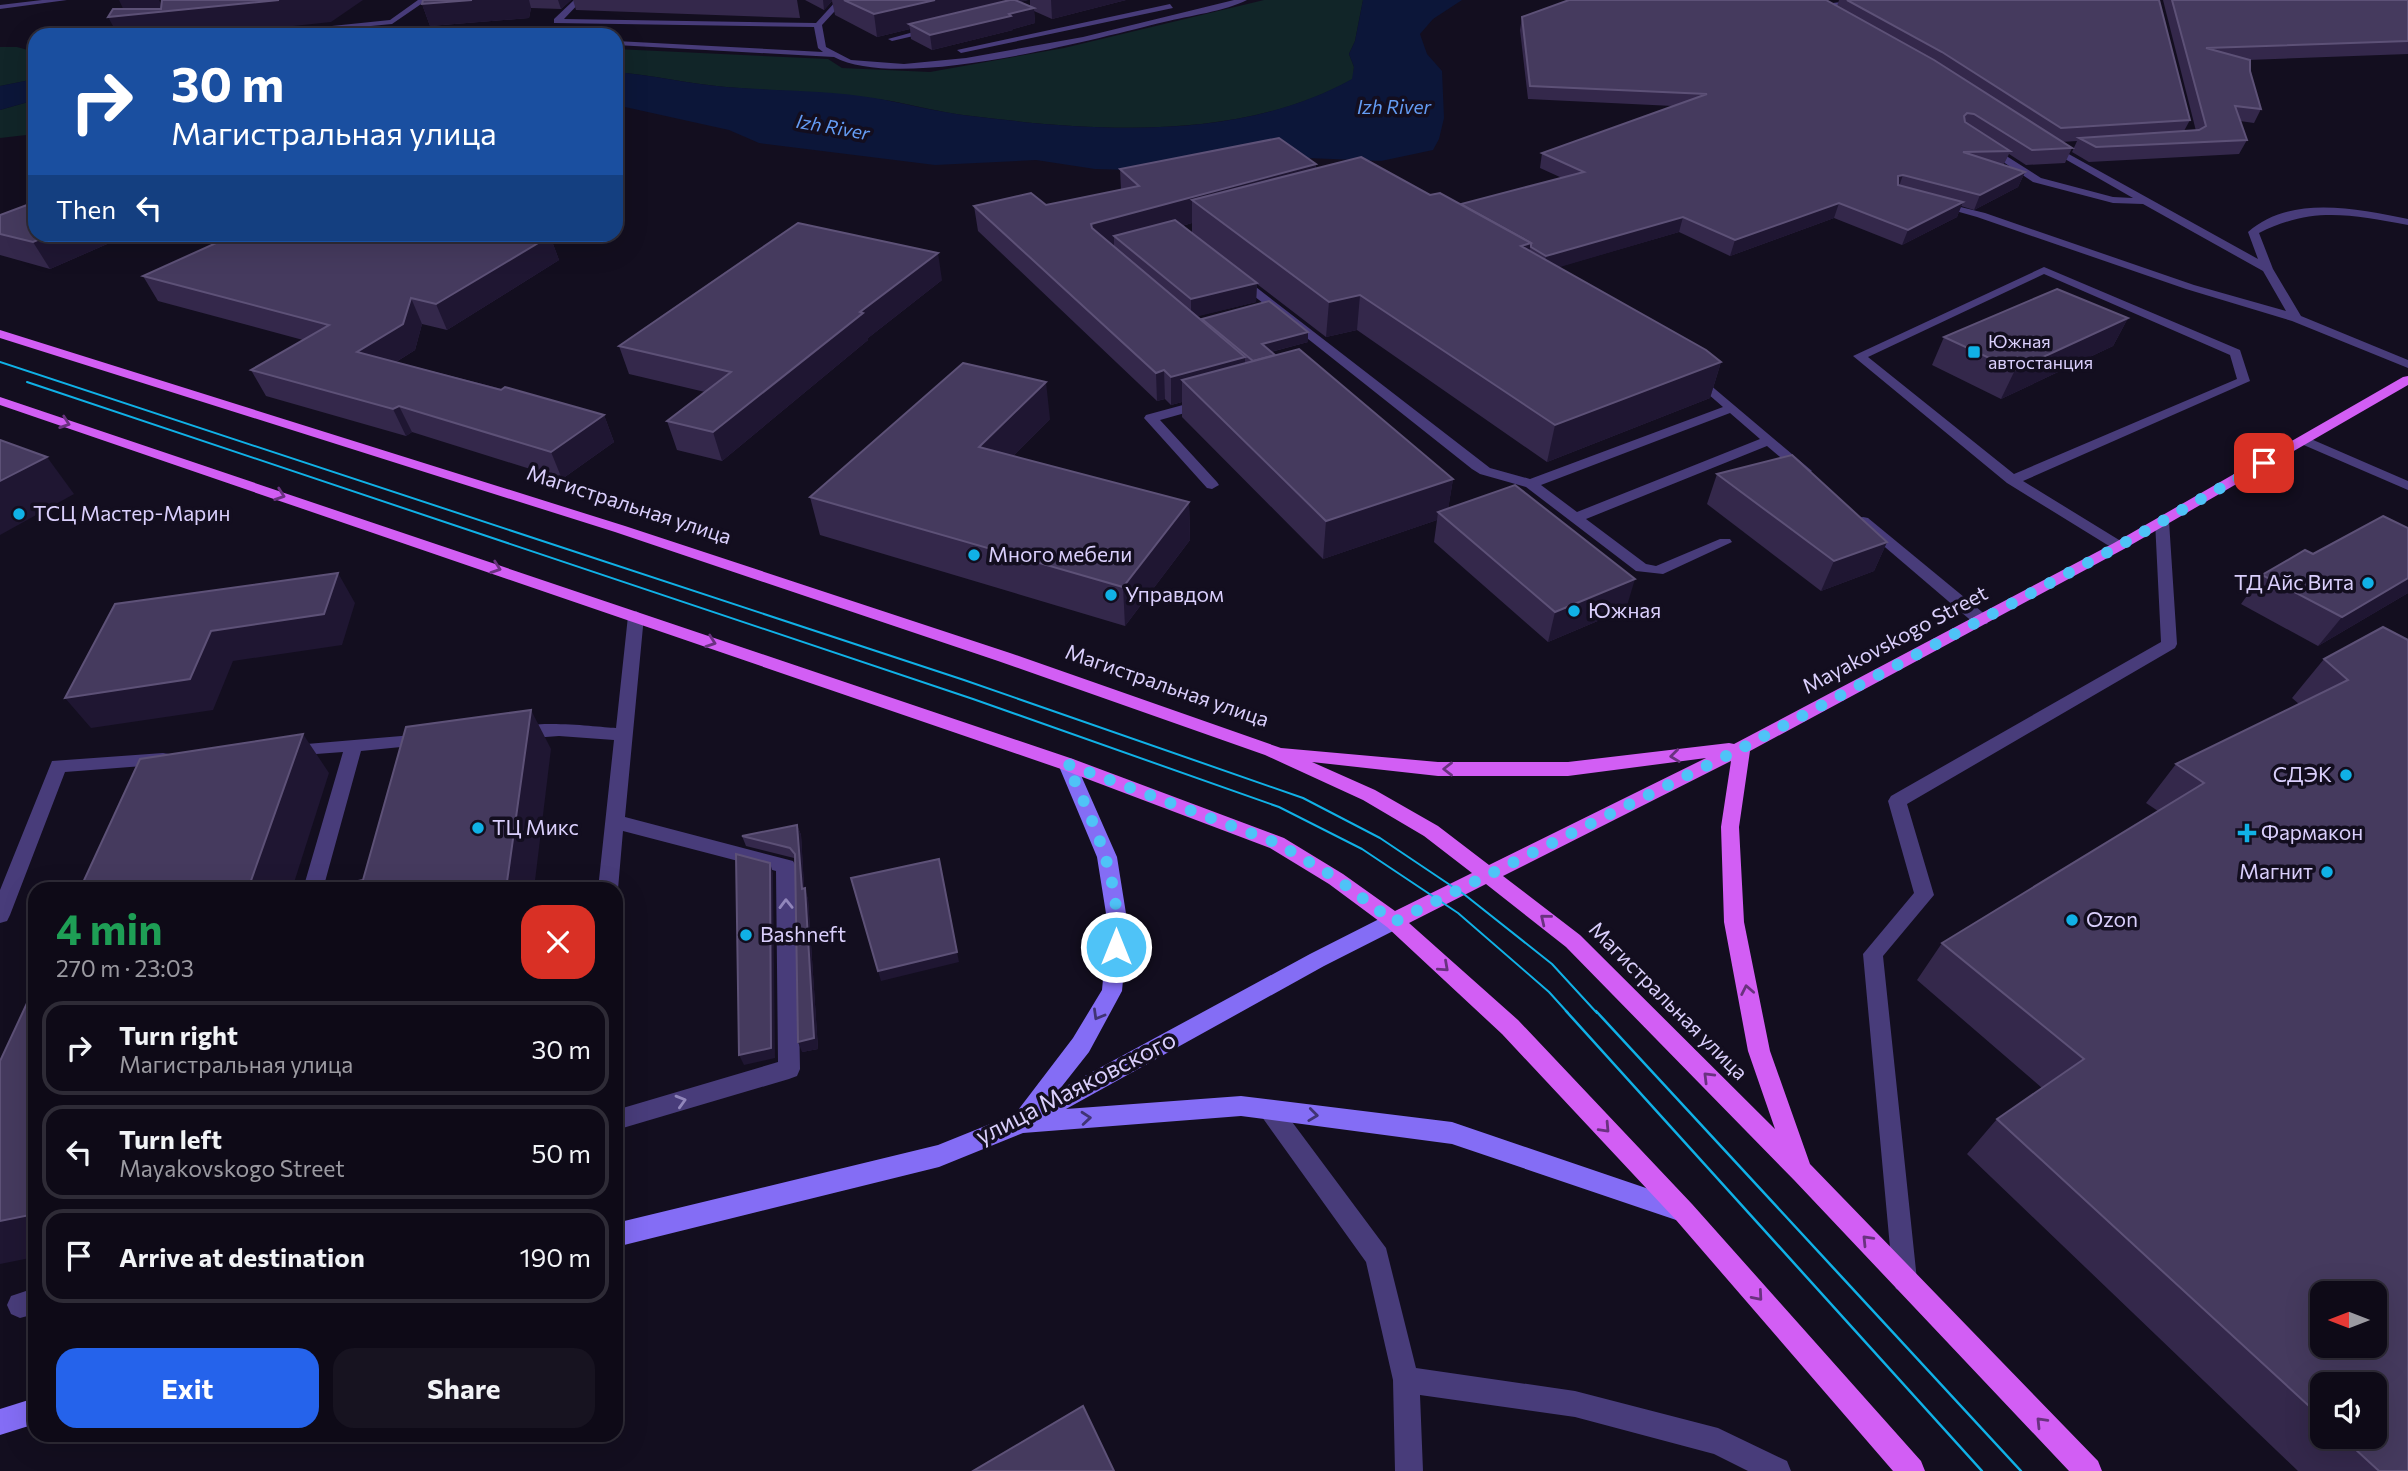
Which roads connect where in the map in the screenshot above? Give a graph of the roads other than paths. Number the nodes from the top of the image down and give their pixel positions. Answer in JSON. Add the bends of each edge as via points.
{"nodes":[{"id":1,"x":63,"y":0,"type":"edge"},
{"id":2,"x":578,"y":0,"type":"edge"},
{"id":3,"x":841,"y":0,"type":"edge"},
{"id":4,"x":1208,"y":0,"type":"edge"},
{"id":5,"x":1243,"y":0,"type":"edge"},
{"id":6,"x":1894,"y":0,"type":"edge"},
{"id":7,"x":425,"y":1,"type":"edge"},
{"id":8,"x":0,"y":7,"type":"edge"},
{"id":9,"x":1842,"y":18,"type":"edge"},
{"id":10,"x":770,"y":24,"type":"junction"},
{"id":11,"x":1050,"y":24,"type":"dead end"},
{"id":12,"x":818,"y":25,"type":"junction"},
{"id":13,"x":941,"y":27,"type":"edge"},
{"id":14,"x":326,"y":28,"type":"edge"},
{"id":15,"x":1061,"y":29,"type":"junction"},
{"id":16,"x":892,"y":39,"type":"edge"},
{"id":17,"x":623,"y":43,"type":"edge"},
{"id":18,"x":766,"y":52,"type":"junction"},
{"id":19,"x":954,"y":52,"type":"edge"},
{"id":20,"x":837,"y":56,"type":"junction"},
{"id":21,"x":1974,"y":139,"type":"edge"},
{"id":22,"x":2040,"y":141,"type":"edge"},
{"id":23,"x":2077,"y":146,"type":"edge"},
{"id":24,"x":2051,"y":148,"type":"junction"},
{"id":25,"x":1921,"y":201,"type":"edge"},
{"id":26,"x":2145,"y":201,"type":"junction"},
{"id":27,"x":2408,"y":222,"type":"edge"},
{"id":28,"x":2267,"y":269,"type":"junction"},
{"id":29,"x":1230,"y":272,"type":"edge"},
{"id":30,"x":2296,"y":318,"type":"junction"},
{"id":31,"x":0,"y":334,"type":"edge"},
{"id":32,"x":1682,"y":365,"type":"edge"},
{"id":33,"x":2408,"y":365,"type":"edge"},
{"id":34,"x":2408,"y":380,"type":"edge"},
{"id":35,"x":1223,"y":397,"type":"edge"},
{"id":36,"x":0,"y":401,"type":"edge"},
{"id":37,"x":1731,"y":408,"type":"junction"},
{"id":38,"x":1769,"y":440,"type":"junction"},
{"id":39,"x":2304,"y":440,"type":"junction"},
{"id":40,"x":1811,"y":476,"type":"edge"},
{"id":41,"x":2012,"y":480,"type":"junction"},
{"id":42,"x":1531,"y":484,"type":"junction"},
{"id":43,"x":1212,"y":485,"type":"dead end"},
{"id":44,"x":2408,"y":486,"type":"edge"},
{"id":45,"x":1853,"y":512,"type":"edge"},
{"id":46,"x":1575,"y":518,"type":"junction"},
{"id":47,"x":2162,"y":521,"type":"junction"},
{"id":48,"x":1725,"y":542,"type":"dead end"},
{"id":49,"x":2119,"y":546,"type":"junction"},
{"id":50,"x":636,"y":616,"type":"junction"},
{"id":51,"x":1981,"y":620,"type":"junction"},
{"id":52,"x":505,"y":734,"type":"edge"},
{"id":53,"x":624,"y":735,"type":"junction"},
{"id":54,"x":450,"y":738,"type":"edge"},
{"id":55,"x":354,"y":745,"type":"junction"},
{"id":56,"x":1742,"y":748,"type":"junction"},
{"id":57,"x":273,"y":751,"type":"edge"},
{"id":58,"x":1271,"y":751,"type":"junction"},
{"id":59,"x":179,"y":758,"type":"edge"},
{"id":60,"x":1067,"y":764,"type":"junction"},
{"id":61,"x":615,"y":822,"type":"junction"},
{"id":62,"x":1489,"y":874,"type":"junction"},
{"id":63,"x":315,"y":882,"type":"edge"},
{"id":64,"x":609,"y":882,"type":"edge"},
{"id":65,"x":0,"y":915,"type":"edge"},
{"id":66,"x":1394,"y":922,"type":"junction"},
{"id":67,"x":1270,"y":1110,"type":"junction"},
{"id":68,"x":623,"y":1118,"type":"edge"},
{"id":69,"x":1018,"y":1124,"type":"junction"},
{"id":70,"x":1802,"y":1172,"type":"junction"},
{"id":71,"x":1684,"y":1212,"type":"junction"},
{"id":72,"x":623,"y":1233,"type":"edge"},
{"id":73,"x":1905,"y":1280,"type":"junction"},
{"id":74,"x":1406,"y":1380,"type":"junction"},
{"id":75,"x":28,"y":1413,"type":"edge"},
{"id":76,"x":0,"y":1422,"type":"edge"},
{"id":77,"x":1409,"y":1471,"type":"edge"},
{"id":78,"x":1777,"y":1471,"type":"edge"},
{"id":79,"x":1911,"y":1471,"type":"edge"},
{"id":80,"x":2088,"y":1471,"type":"edge"}],
"edges":[{"from":1,"to":8,"type":"street"},
{"from":2,"to":10,"type":"street","via":[[553,24]]},
{"from":3,"to":12,"type":"street"},
{"from":4,"to":15,"type":"street"},
{"from":5,"to":20,"type":"street","via":[[1083,39],[966,61],[904,67],[849,62]]},
{"from":6,"to":9,"type":"street","via":[[1819,5]]},
{"from":7,"to":14,"type":"street","via":[[392,22]]},
{"from":10,"to":12,"type":"street"},
{"from":10,"to":18,"type":"street"},
{"from":11,"to":15,"type":"street"},
{"from":12,"to":20,"type":"street","via":[[822,48]]},
{"from":13,"to":16,"type":"street"},
{"from":15,"to":19,"type":"street"},
{"from":17,"to":18,"type":"street"},
{"from":18,"to":20,"type":"street"},
{"from":21,"to":26,"type":"street","via":[[2037,180],[2113,200]]},
{"from":22,"to":24,"type":"street"},
{"from":23,"to":24,"type":"street"},
{"from":24,"to":26,"type":"street"},
{"from":25,"to":30,"type":"street","via":[[1981,215]]},
{"from":26,"to":28,"type":"street"},
{"from":27,"to":28,"type":"street","via":[[2331,208],[2278,218],[2253,232]]},
{"from":28,"to":30,"type":"street"},
{"from":29,"to":42,"type":"street","via":[[1342,366],[1477,466]]},
{"from":30,"to":33,"type":"street"},
{"from":31,"to":58,"type":"main road","name":"Магистральная улица","via":[[620,529]]},
{"from":32,"to":37,"type":"street"},
{"from":34,"to":39,"type":"main road","name":"Mayakovskogo Street"},
{"from":35,"to":43,"type":"street","via":[[1151,418]]},
{"from":36,"to":50,"type":"main road","one_way":true},
{"from":37,"to":38,"type":"street"},
{"from":37,"to":42,"type":"street"},
{"from":38,"to":40,"type":"street"},
{"from":38,"to":46,"type":"street"},
{"from":39,"to":44,"type":"street"},
{"from":39,"to":47,"type":"main road","name":"Mayakovskogo Street"},
{"from":41,"to":41,"type":"street","via":[[1859,356],[2044,270],[2236,354],[2244,381]]},
{"from":41,"to":49,"type":"street"},
{"from":42,"to":46,"type":"street"},
{"from":45,"to":51,"type":"street"},
{"from":46,"to":48,"type":"street","via":[[1649,572]]},
{"from":47,"to":49,"type":"main road","name":"Mayakovskogo Street"},
{"from":47,"to":73,"type":"street","via":[[2169,644],[1897,801],[1924,895],[1873,954]]},
{"from":49,"to":51,"type":"main road","name":"Mayakovskogo Street"},
{"from":50,"to":53,"type":"street"},
{"from":50,"to":60,"type":"main road","one_way":true},
{"from":51,"to":56,"type":"main road","name":"Mayakovskogo Street"},
{"from":52,"to":53,"type":"street","via":[[559,730]]},
{"from":53,"to":61,"type":"street"},
{"from":54,"to":55,"type":"street"},
{"from":55,"to":57,"type":"street"},
{"from":55,"to":63,"type":"street"},
{"from":56,"to":58,"type":"main road","one_way":true,"via":[[1568,769],[1438,769]]},
{"from":56,"to":62,"type":"main road","name":"Mayakovskogo Street"},
{"from":70,"to":56,"type":"main road","one_way":true,"via":[[1759,1051],[1734,922],[1730,827]]},
{"from":58,"to":62,"type":"main road","name":"Магистральная улица","via":[[1369,795],[1431,831]]},
{"from":59,"to":65,"type":"street","via":[[58,766]]},
{"from":60,"to":66,"type":"main road","via":[[1277,843],[1336,878]]},
{"from":60,"to":69,"type":"main road","one_way":true,"via":[[1107,857],[1118,926],[1112,991],[1081,1045]]},
{"from":61,"to":64,"type":"street"},
{"from":68,"to":61,"type":"street","one_way":true,"via":[[789,1069],[786,866]]},
{"from":62,"to":66,"type":"main road","name":"Mayakovskogo Street"},
{"from":70,"to":62,"type":"main road","name":"Магистральная улица","one_way":true,"via":[[1573,941]]},
{"from":66,"to":69,"type":"main road","name":"улица Маяковского"},
{"from":66,"to":71,"type":"main road","one_way":true,"via":[[1510,1027]]},
{"from":69,"to":67,"type":"main road","one_way":true,"via":[[1241,1106]]},
{"from":67,"to":71,"type":"main road","one_way":true,"via":[[1452,1133]]},
{"from":67,"to":74,"type":"street","via":[[1377,1257]]},
{"from":69,"to":72,"type":"main road","name":"улица Маяковского","via":[[939,1156]]},
{"from":73,"to":70,"type":"main road","name":"Магистральная улица","one_way":true},
{"from":71,"to":79,"type":"main road","one_way":true},
{"from":80,"to":73,"type":"main road","name":"Магистральная улица","one_way":true},
{"from":74,"to":77,"type":"street"},
{"from":74,"to":78,"type":"street","via":[[1575,1404],[1718,1441]]},
{"from":75,"to":76,"type":"main road"}]}
